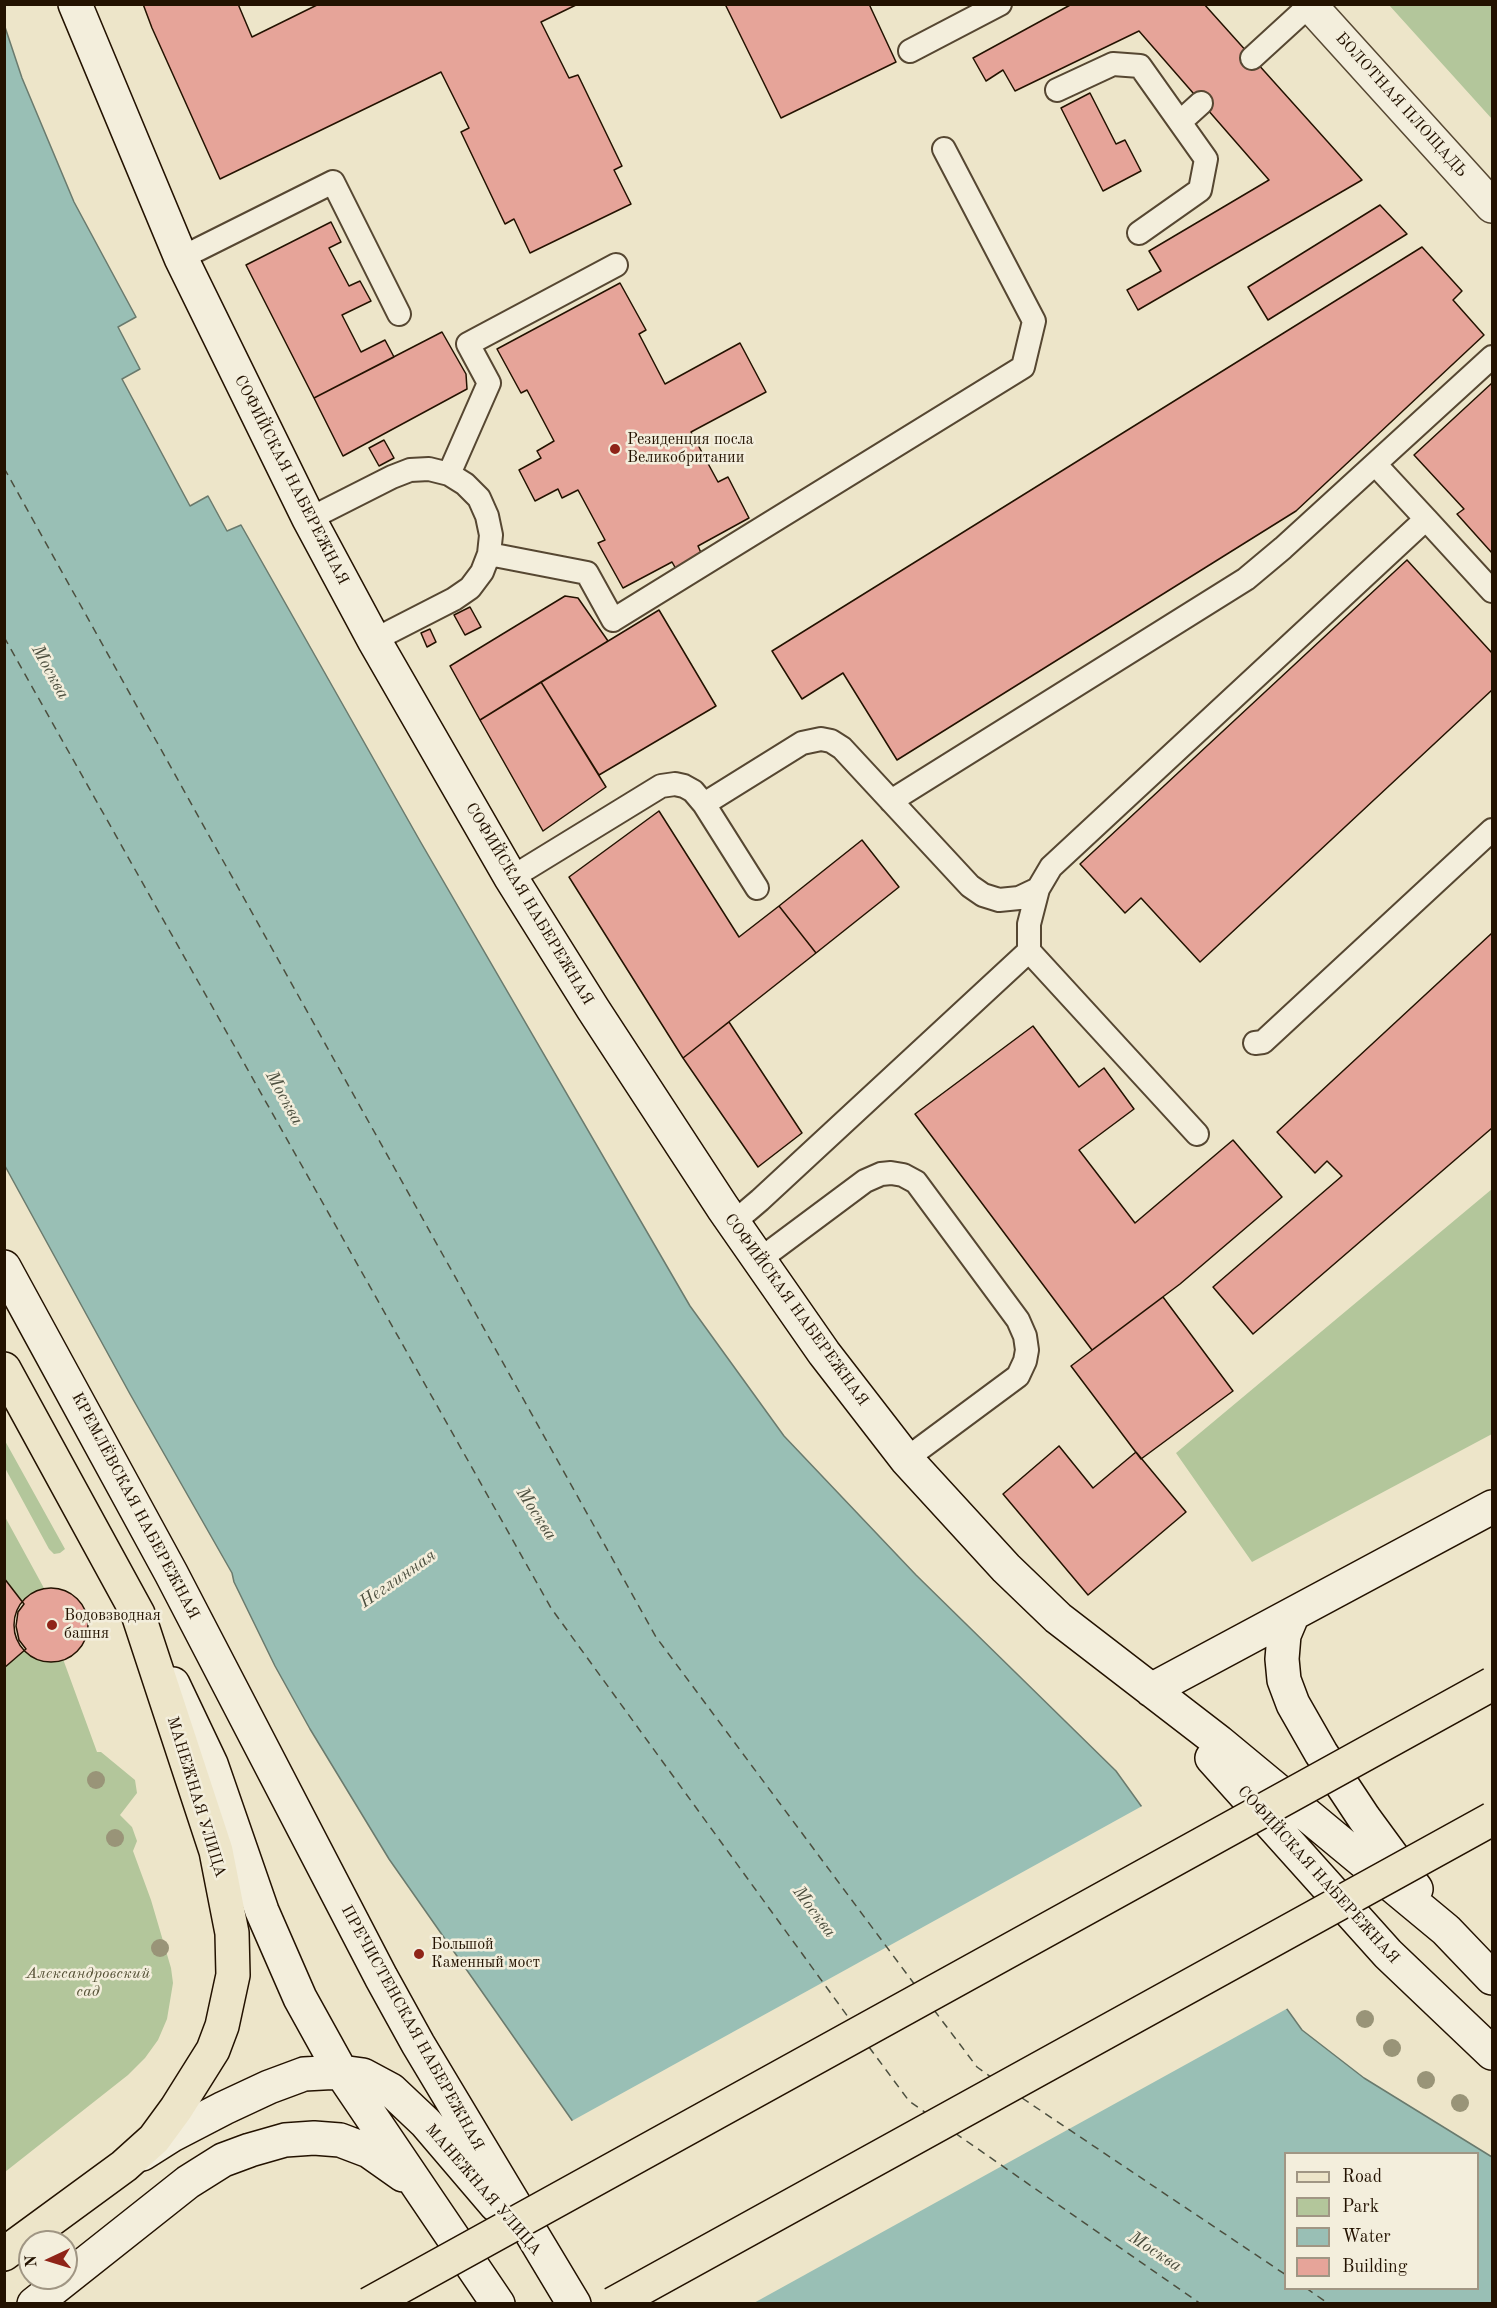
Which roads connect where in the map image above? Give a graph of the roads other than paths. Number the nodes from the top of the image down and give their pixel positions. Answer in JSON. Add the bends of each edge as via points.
{"nodes":[{"id":1,"x":75,"y":4,"type":"edge"},
{"id":2,"x":1000,"y":4,"type":"edge"},
{"id":3,"x":1309,"y":5,"type":"edge"},
{"id":4,"x":910,"y":51,"type":"dead end"},
{"id":5,"x":1252,"y":57,"type":"dead end"},
{"id":6,"x":1057,"y":90,"type":"dead end"},
{"id":7,"x":1201,"y":103,"type":"dead end"},
{"id":8,"x":1180,"y":122,"type":"junction"},
{"id":9,"x":944,"y":149,"type":"dead end"},
{"id":10,"x":1492,"y":206,"type":"edge"},
{"id":11,"x":1139,"y":232,"type":"dead end"},
{"id":12,"x":181,"y":258,"type":"junction"},
{"id":13,"x":616,"y":265,"type":"dead end"},
{"id":14,"x":399,"y":314,"type":"dead end"},
{"id":15,"x":1492,"y":357,"type":"edge"},
{"id":16,"x":1375,"y":464,"type":"junction"},
{"id":17,"x":449,"y":474,"type":"junction"},
{"id":18,"x":309,"y":519,"type":"junction"},
{"id":19,"x":1426,"y":519,"type":"junction"},
{"id":20,"x":489,"y":554,"type":"junction"},
{"id":21,"x":1492,"y":591,"type":"edge"},
{"id":22,"x":374,"y":640,"type":"junction"},
{"id":23,"x":891,"y":801,"type":"junction"},
{"id":24,"x":704,"y":804,"type":"junction"},
{"id":25,"x":1492,"y":830,"type":"edge"},
{"id":26,"x":512,"y":878,"type":"junction"},
{"id":27,"x":757,"y":888,"type":"dead end"},
{"id":28,"x":1038,"y":888,"type":"junction"},
{"id":29,"x":1029,"y":951,"type":"junction"},
{"id":30,"x":1256,"y":1043,"type":"dead end"},
{"id":31,"x":1197,"y":1134,"type":"dead end"},
{"id":32,"x":733,"y":1223,"type":"junction"},
{"id":33,"x":759,"y":1260,"type":"junction"},
{"id":34,"x":4,"y":1267,"type":"edge"},
{"id":35,"x":4,"y":1369,"type":"edge"},
{"id":36,"x":906,"y":1459,"type":"junction"},
{"id":37,"x":1492,"y":1507,"type":"edge"},
{"id":38,"x":138,"y":1614,"type":"junction"},
{"id":39,"x":1292,"y":1616,"type":"junction"},
{"id":40,"x":1492,"y":1684,"type":"edge"},
{"id":41,"x":1151,"y":1690,"type":"junction"},
{"id":42,"x":263,"y":1746,"type":"joint"},
{"id":43,"x":1492,"y":1819,"type":"edge"},
{"id":44,"x":1446,"y":1929,"type":"junction"},
{"id":45,"x":1492,"y":1978,"type":"edge"},
{"id":46,"x":1492,"y":2053,"type":"edge"},
{"id":47,"x":341,"y":2072,"type":"junction"},
{"id":48,"x":123,"y":2166,"type":"junction"},
{"id":49,"x":422,"y":2191,"type":"junction"},
{"id":50,"x":4,"y":2254,"type":"edge"},
{"id":51,"x":552,"y":2270,"type":"junction"},
{"id":52,"x":34,"y":2304,"type":"edge"},
{"id":53,"x":369,"y":2304,"type":"edge"},
{"id":54,"x":498,"y":2304,"type":"edge"},
{"id":55,"x":574,"y":2304,"type":"edge"},
{"id":56,"x":613,"y":2304,"type":"edge"}],
"edges":[{"from":1,"to":12,"type":"main road","name":"СОФИЙСКАЯ НАБЕРЕЖНАЯ"},
{"from":2,"to":4,"type":"lane"},
{"from":3,"to":5,"type":"lane"},
{"from":3,"to":10,"type":"main road","name":"БОЛОТНАЯ ПЛОЩАДЬ"},
{"from":6,"to":8,"type":"lane","via":[[1113,64],[1140,66]]},
{"from":7,"to":8,"type":"lane"},
{"from":8,"to":11,"type":"lane","via":[[1206,159],[1200,190]]},
{"from":9,"to":20,"type":"lane","via":[[1034,321],[1023,367],[612,620],[587,573]]},
{"from":12,"to":14,"type":"lane","via":[[333,182]]},
{"from":12,"to":18,"type":"main road","name":"СОФИЙСКАЯ НАБЕРЕЖНАЯ"},
{"from":13,"to":17,"type":"lane","via":[[468,344],[489,383]]},
{"from":15,"to":16,"type":"lane"},
{"from":16,"to":19,"type":"lane"},
{"from":16,"to":23,"type":"lane","via":[[1246,579]]},
{"from":17,"to":18,"type":"lane","via":[[410,470]]},
{"from":17,"to":20,"type":"lane","via":[[479,498],[491,535]]},
{"from":18,"to":22,"type":"main road","name":"СОФИЙСКАЯ НАБЕРЕЖНАЯ"},
{"from":19,"to":21,"type":"lane"},
{"from":19,"to":28,"type":"lane","via":[[1051,867]]},
{"from":20,"to":22,"type":"lane","via":[[470,588]]},
{"from":22,"to":26,"type":"main road","name":"СОФИЙСКАЯ НАБЕРЕЖНАЯ"},
{"from":23,"to":24,"type":"lane","via":[[842,748],[821,739],[802,743]]},
{"from":23,"to":28,"type":"lane","via":[[983,895],[999,900],[1019,898]]},
{"from":24,"to":26,"type":"lane","via":[[684,786],[661,786]]},
{"from":24,"to":27,"type":"lane"},
{"from":25,"to":30,"type":"lane","via":[[1263,1042]]},
{"from":26,"to":32,"type":"main road","name":"СОФИЙСКАЯ НАБЕРЕЖНАЯ"},
{"from":28,"to":29,"type":"lane","via":[[1029,924]]},
{"from":29,"to":31,"type":"lane"},
{"from":29,"to":32,"type":"lane"},
{"from":32,"to":33,"type":"main road","name":"СОФИЙСКАЯ НАБЕРЕЖНАЯ"},
{"from":33,"to":36,"type":"main road","name":"СОФИЙСКАЯ НАБЕРЕЖНАЯ"},
{"from":33,"to":36,"type":"lane","via":[[865,1181],[881,1174],[903,1175],[916,1182],[1018,1320],[1027,1350],[1018,1376]]},
{"from":34,"to":42,"type":"main road","name":"КРЕМЛЁВСКАЯ НАБЕРЕЖНАЯ"},
{"from":35,"to":38,"type":"main road"},
{"from":36,"to":41,"type":"main road","name":"СОФИЙСКАЯ НАБЕРЕЖНАЯ","via":[[1006,1568],[1058,1618]]},
{"from":37,"to":39,"type":"main road"},
{"from":38,"to":47,"type":"main road","via":[[211,1764],[262,1911],[300,1998]]},
{"from":38,"to":48,"type":"main road","name":"МАНЕЖНАЯ УЛИЦА","via":[[216,1851],[232,1933],[233,1975],[222,2026],[201,2072],[154,2139]]},
{"from":39,"to":41,"type":"main road"},
{"from":39,"to":44,"type":"main road","via":[[1284,1635],[1282,1659],[1284,1680],[1293,1704],[1364,1818]]},
{"from":40,"to":53,"type":"main road","bridge":true},
{"from":41,"to":44,"type":"main road","name":"СОФИЙСКАЯ НАБЕРЕЖНАЯ"},
{"from":41,"to":46,"type":"main road","name":"СОФИЙСКАЯ НАБЕРЕЖНАЯ","via":[[1388,1954]]},
{"from":42,"to":51,"type":"main road","name":"ПРЕЧИСТЕНСКАЯ НАБЕРЕЖНАЯ","via":[[381,1977]]},
{"from":43,"to":56,"type":"main road","bridge":true},
{"from":44,"to":45,"type":"main road","name":"СОФИЙСКАЯ НАБЕРЕЖНАЯ"},
{"from":47,"to":48,"type":"main road","name":"МАНЕЖНАЯ УЛИЦА","via":[[304,2074],[269,2087],[171,2135]]},
{"from":47,"to":49,"type":"main road"},
{"from":47,"to":51,"type":"main road","name":"МАНЕЖНАЯ УЛИЦА","via":[[363,2075],[391,2090],[426,2123]]},
{"from":48,"to":50,"type":"main road","name":"МАНЕЖНАЯ УЛИЦА"},
{"from":49,"to":52,"type":"main road","via":[[369,2151],[340,2140],[285,2140],[250,2150],[223,2160],[188,2182]]},
{"from":49,"to":54,"type":"main road"},
{"from":51,"to":55,"type":"main road","name":"ПРЕЧИСТЕНСКАЯ НАБЕРЕЖНАЯ"}]}
